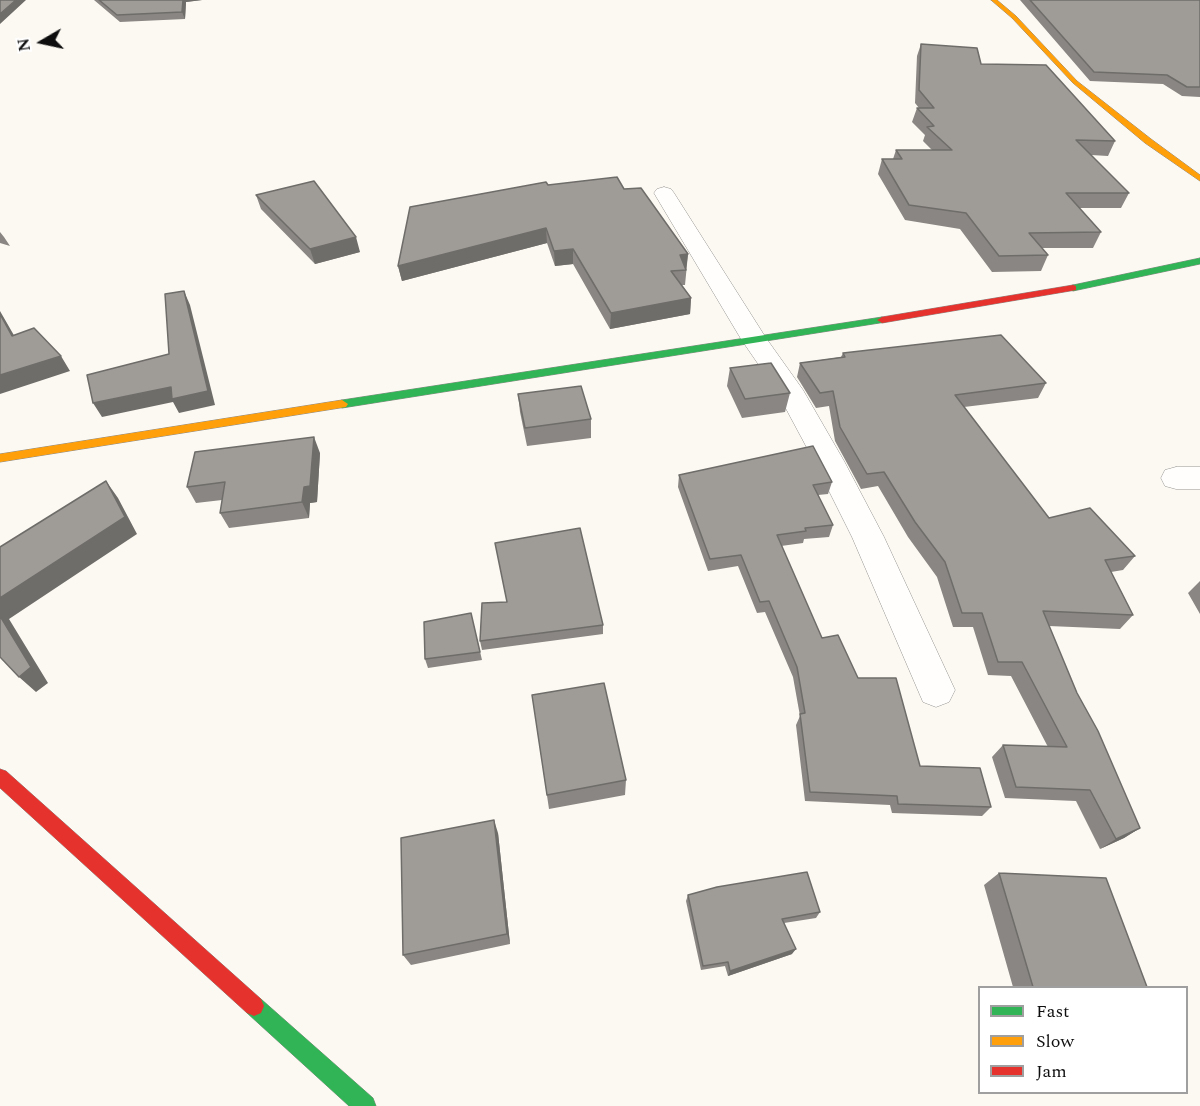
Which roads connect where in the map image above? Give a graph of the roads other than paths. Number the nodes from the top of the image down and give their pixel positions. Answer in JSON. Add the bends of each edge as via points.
{"nodes":[{"id":1,"x":994,"y":0,"type":"edge"},
{"id":2,"x":1200,"y":179,"type":"edge"},
{"id":3,"x":664,"y":193,"type":"dead end"},
{"id":4,"x":1200,"y":261,"type":"edge"},
{"id":5,"x":754,"y":339,"type":"junction"},
{"id":6,"x":0,"y":458,"type":"edge"},
{"id":7,"x":936,"y":690,"type":"dead end"},
{"id":8,"x":0,"y":777,"type":"edge"},
{"id":9,"x":365,"y":1106,"type":"edge"}],
"edges":[{"from":1,"to":2,"type":"street","via":[[1076,82]]},
{"from":3,"to":5,"type":"street"},
{"from":4,"to":5,"type":"street","via":[[1046,294]]},
{"from":5,"to":6,"type":"street"},
{"from":5,"to":7,"type":"street","via":[[829,460]]},
{"from":8,"to":9,"type":"street"}]}
